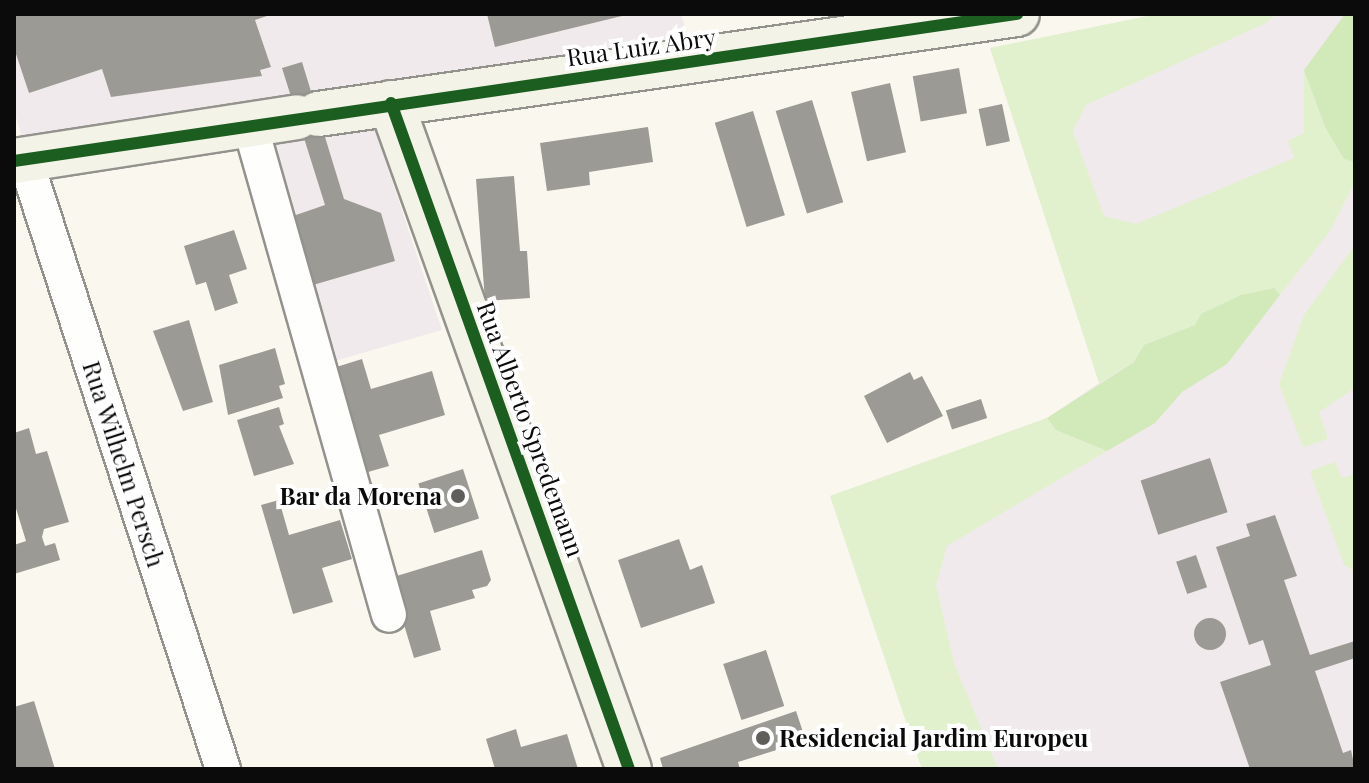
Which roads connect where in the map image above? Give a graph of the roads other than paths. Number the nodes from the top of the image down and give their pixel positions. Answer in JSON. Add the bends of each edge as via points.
{"nodes":[{"id":1,"x":1017,"y":14,"type":"edge"},
{"id":2,"x":391,"y":103,"type":"junction"},
{"id":3,"x":250,"y":125,"type":"junction"},
{"id":4,"x":20,"y":160,"type":"edge"},
{"id":5,"x":389,"y":615,"type":"dead end"},
{"id":6,"x":223,"y":769,"type":"edge"},
{"id":7,"x":629,"y":769,"type":"edge"}],
"edges":[{"from":1,"to":2,"type":"street","name":"Rua Luiz Abry"},
{"from":2,"to":3,"type":"street","name":"Rua Luiz Abry"},
{"from":2,"to":7,"type":"street","name":"Rua Alberto Spredemann"},
{"from":3,"to":4,"type":"street","name":"Rua Luiz Abry"},
{"from":3,"to":5,"type":"street"},
{"from":4,"to":6,"type":"street","name":"Rua Wilhelm Persch"}]}
